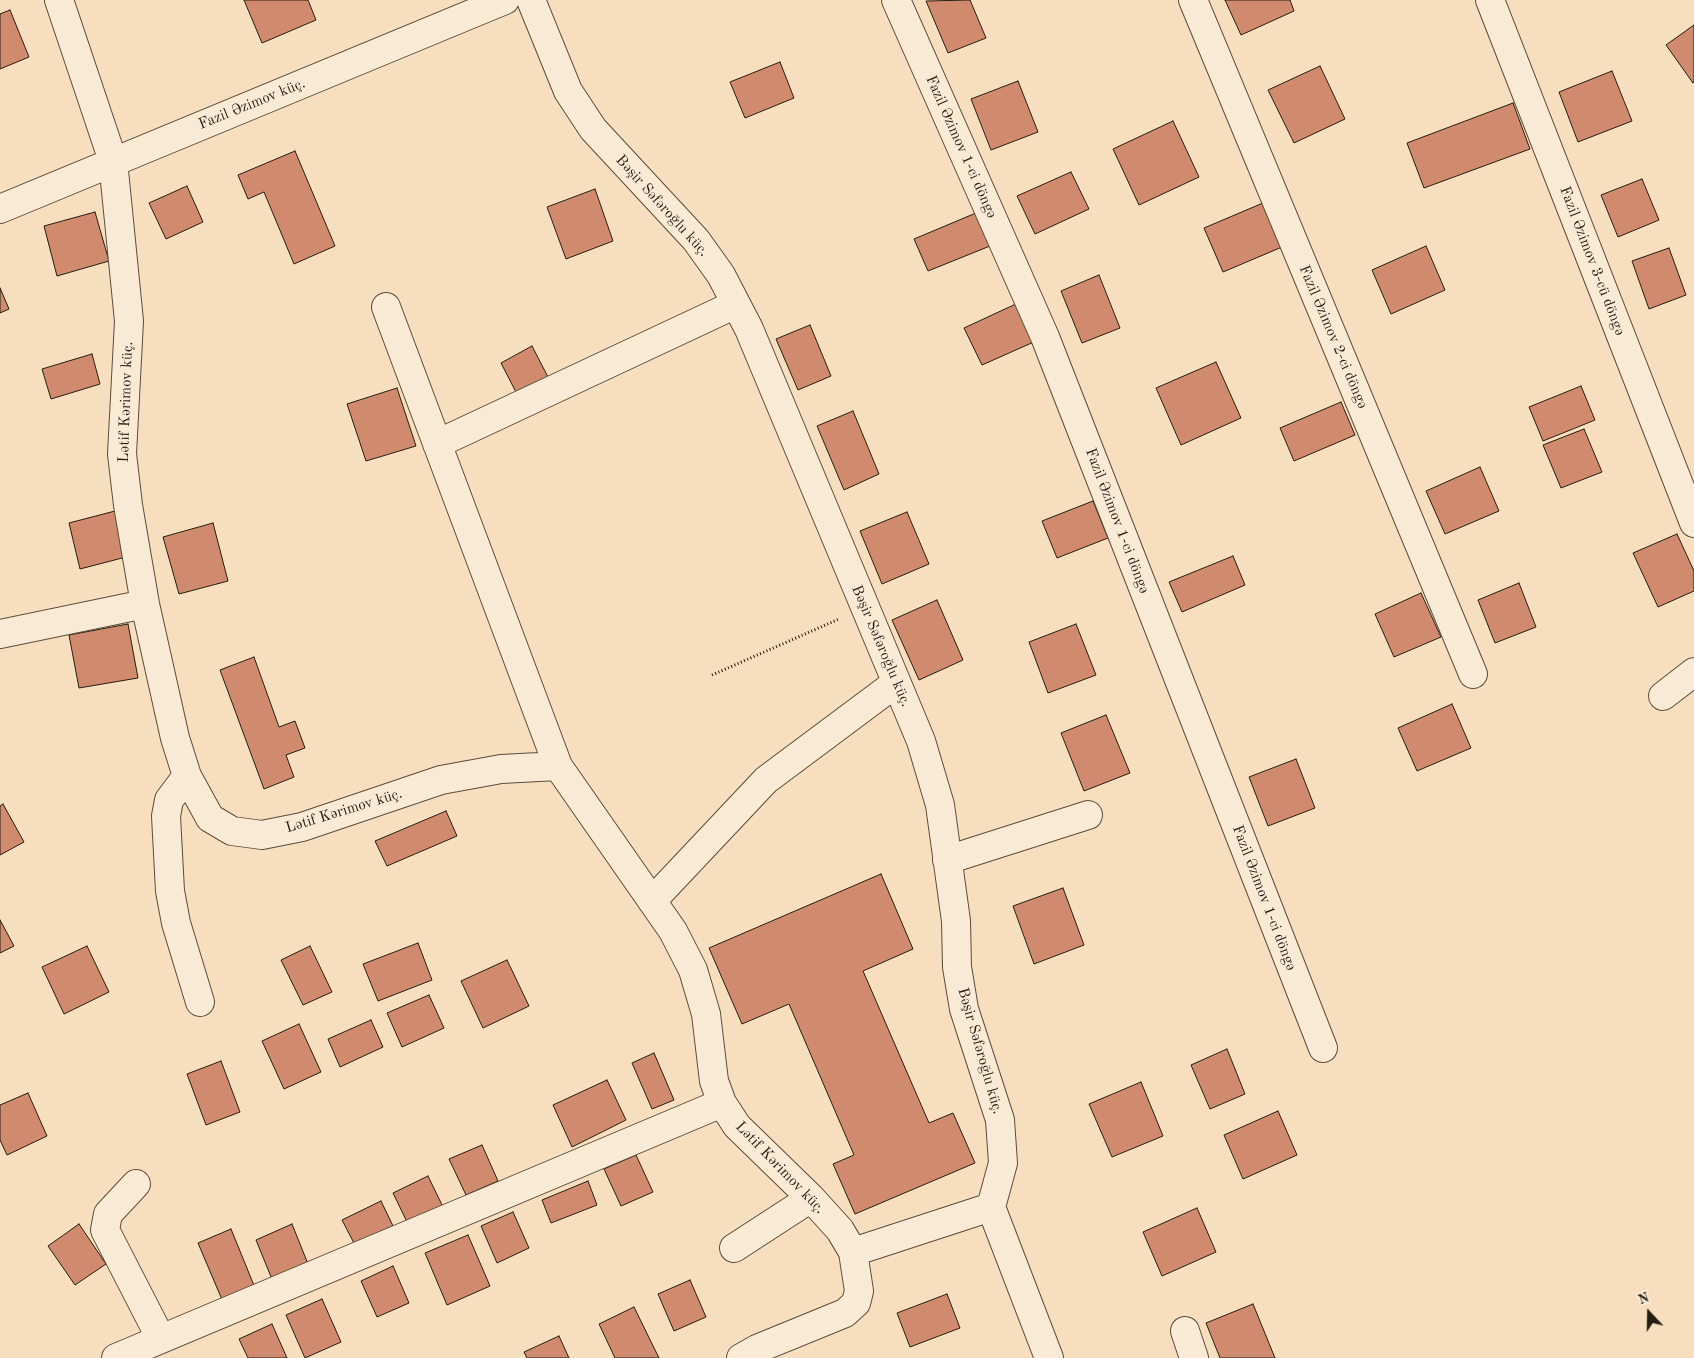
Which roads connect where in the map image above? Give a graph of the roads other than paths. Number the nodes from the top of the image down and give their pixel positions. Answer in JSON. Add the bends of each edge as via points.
{"nodes":[{"id":1,"x":59,"y":0,"type":"edge"},
{"id":2,"x":505,"y":0,"type":"edge"},
{"id":3,"x":531,"y":0,"type":"edge"},
{"id":4,"x":896,"y":0,"type":"edge"},
{"id":5,"x":1193,"y":0,"type":"edge"},
{"id":6,"x":1490,"y":0,"type":"edge"},
{"id":7,"x":113,"y":161,"type":"junction"},
{"id":8,"x":0,"y":209,"type":"edge"},
{"id":9,"x":736,"y":304,"type":"junction"},
{"id":10,"x":386,"y":307,"type":"dead end"},
{"id":11,"x":438,"y":444,"type":"junction"},
{"id":12,"x":1694,"y":523,"type":"edge"},
{"id":13,"x":145,"y":604,"type":"junction"},
{"id":14,"x":0,"y":634,"type":"edge"},
{"id":15,"x":1694,"y":672,"type":"edge"},
{"id":16,"x":1473,"y":674,"type":"dead end"},
{"id":17,"x":896,"y":683,"type":"junction"},
{"id":18,"x":1663,"y":696,"type":"dead end"},
{"id":19,"x":558,"y":766,"type":"junction"},
{"id":20,"x":187,"y":776,"type":"junction"},
{"id":21,"x":1088,"y":815,"type":"dead end"},
{"id":22,"x":948,"y":860,"type":"junction"},
{"id":23,"x":652,"y":901,"type":"junction"},
{"id":24,"x":200,"y":1002,"type":"dead end"},
{"id":25,"x":1323,"y":1048,"type":"dead end"},
{"id":26,"x":722,"y":1103,"type":"junction"},
{"id":27,"x":136,"y":1184,"type":"dead end"},
{"id":28,"x":811,"y":1198,"type":"junction"},
{"id":29,"x":992,"y":1207,"type":"junction"},
{"id":30,"x":734,"y":1248,"type":"dead end"},
{"id":31,"x":853,"y":1252,"type":"junction"},
{"id":32,"x":1185,"y":1331,"type":"dead end"},
{"id":33,"x":161,"y":1339,"type":"junction"},
{"id":34,"x":116,"y":1358,"type":"edge"},
{"id":35,"x":741,"y":1358,"type":"edge"},
{"id":36,"x":1049,"y":1358,"type":"edge"},
{"id":37,"x":1194,"y":1358,"type":"edge"}],
"edges":[{"from":1,"to":7,"type":"street","name":"Lətif Kərimov küç."},
{"from":2,"to":7,"type":"street","name":"Fazil Əzimov küç."},
{"from":3,"to":9,"type":"street","name":"Bəşir Səfəroğlu küç.","via":[[568,91],[593,129],[696,240],[721,275]]},
{"from":4,"to":25,"type":"street","name":"Fazil Əzimov 1-ci döngə","via":[[1045,337]]},
{"from":5,"to":16,"type":"street","name":"Fazil Əzimov 2-ci döngə"},
{"from":6,"to":12,"type":"street","name":"Fazil Əzimov 3-cü döngə"},
{"from":7,"to":8,"type":"street","name":"Fazil Əzimov küç."},
{"from":7,"to":13,"type":"street","name":"Lətif Kərimov küç.","via":[[129,321],[122,454]]},
{"from":9,"to":11,"type":"street"},
{"from":9,"to":17,"type":"street","name":"Bəşir Səfəroğlu küç."},
{"from":10,"to":11,"type":"street"},
{"from":11,"to":19,"type":"street"},
{"from":13,"to":14,"type":"street"},
{"from":13,"to":20,"type":"street","name":"Lətif Kərimov küç.","via":[[175,738]]},
{"from":15,"to":18,"type":"street"},
{"from":17,"to":22,"type":"street","name":"Bəşir Səfəroğlu küç.","via":[[920,741],[940,805]]},
{"from":17,"to":23,"type":"street","via":[[766,780]]},
{"from":19,"to":20,"type":"street","name":"Lətif Kərimov küç.","via":[[502,769],[441,780],[302,827],[262,835],[232,831],[210,818]]},
{"from":19,"to":23,"type":"street","name":"Lətif Kərimov küç."},
{"from":20,"to":24,"type":"street","via":[[169,800],[166,816],[169,882],[176,924]]},
{"from":21,"to":22,"type":"street"},
{"from":22,"to":29,"type":"street","name":"Bəşir Səfəroğlu küç.","via":[[964,1009],[1000,1120],[1003,1163]]},
{"from":23,"to":26,"type":"street","name":"Lətif Kərimov küç.","via":[[673,931],[693,970],[706,1014],[714,1081]]},
{"from":26,"to":28,"type":"street","name":"Lətif Kərimov küç.","via":[[737,1126]]},
{"from":26,"to":33,"type":"street"},
{"from":27,"to":33,"type":"street","via":[[108,1214],[105,1230]]},
{"from":28,"to":30,"type":"street"},
{"from":28,"to":31,"type":"street","name":"Lətif Kərimov küç.","via":[[840,1230]]},
{"from":29,"to":31,"type":"street"},
{"from":29,"to":36,"type":"street"},
{"from":31,"to":35,"type":"street","name":"Lətif Kərimov küç.","via":[[859,1291],[856,1303],[845,1313]]},
{"from":32,"to":37,"type":"street"},
{"from":33,"to":34,"type":"street"}]}
